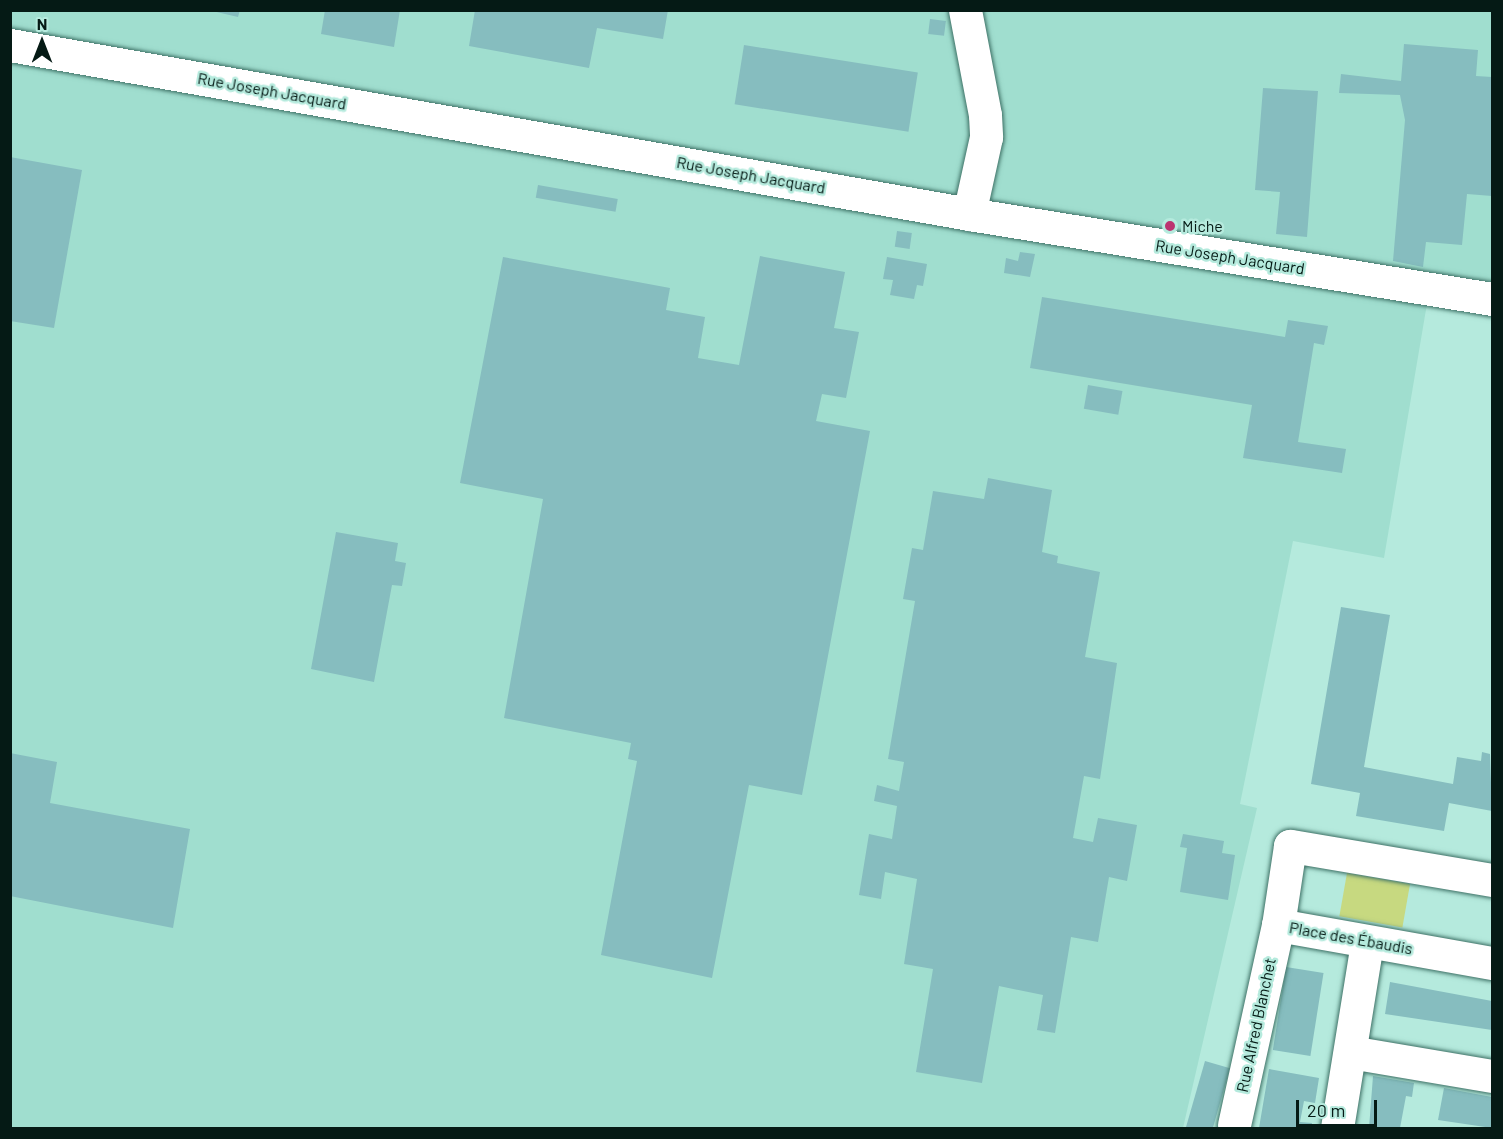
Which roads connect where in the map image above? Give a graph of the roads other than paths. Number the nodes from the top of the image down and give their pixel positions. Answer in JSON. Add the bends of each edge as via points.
{"nodes":[{"id":1,"x":965,"y":10,"type":"edge"},
{"id":2,"x":10,"y":45,"type":"edge"},
{"id":3,"x":969,"y":214,"type":"junction"},
{"id":4,"x":1492,"y":299,"type":"edge"},
{"id":5,"x":1492,"y":880,"type":"edge"},
{"id":6,"x":1278,"y":925,"type":"junction"},
{"id":7,"x":1367,"y":942,"type":"junction"},
{"id":8,"x":1492,"y":963,"type":"edge"},
{"id":9,"x":1350,"y":1052,"type":"junction"},
{"id":10,"x":1492,"y":1076,"type":"edge"},
{"id":11,"x":1234,"y":1125,"type":"dead end"},
{"id":12,"x":1337,"y":1128,"type":"edge"}],
"edges":[{"from":1,"to":3,"type":"street","via":[[986,115],[986,137]]},
{"from":2,"to":3,"type":"street","name":"Rue Joseph Jacquard"},
{"from":3,"to":4,"type":"street","name":"Rue Joseph Jacquard"},
{"from":5,"to":6,"type":"street","name":"Place des Ébaudis","via":[[1290,846]]},
{"from":6,"to":7,"type":"street","name":"Place des Ébaudis"},
{"from":6,"to":11,"type":"street","name":"Rue Alfred Blanchet"},
{"from":7,"to":8,"type":"street","name":"Place des Ébaudis"},
{"from":7,"to":9,"type":"street"},
{"from":9,"to":10,"type":"street"},
{"from":9,"to":12,"type":"street"}]}
